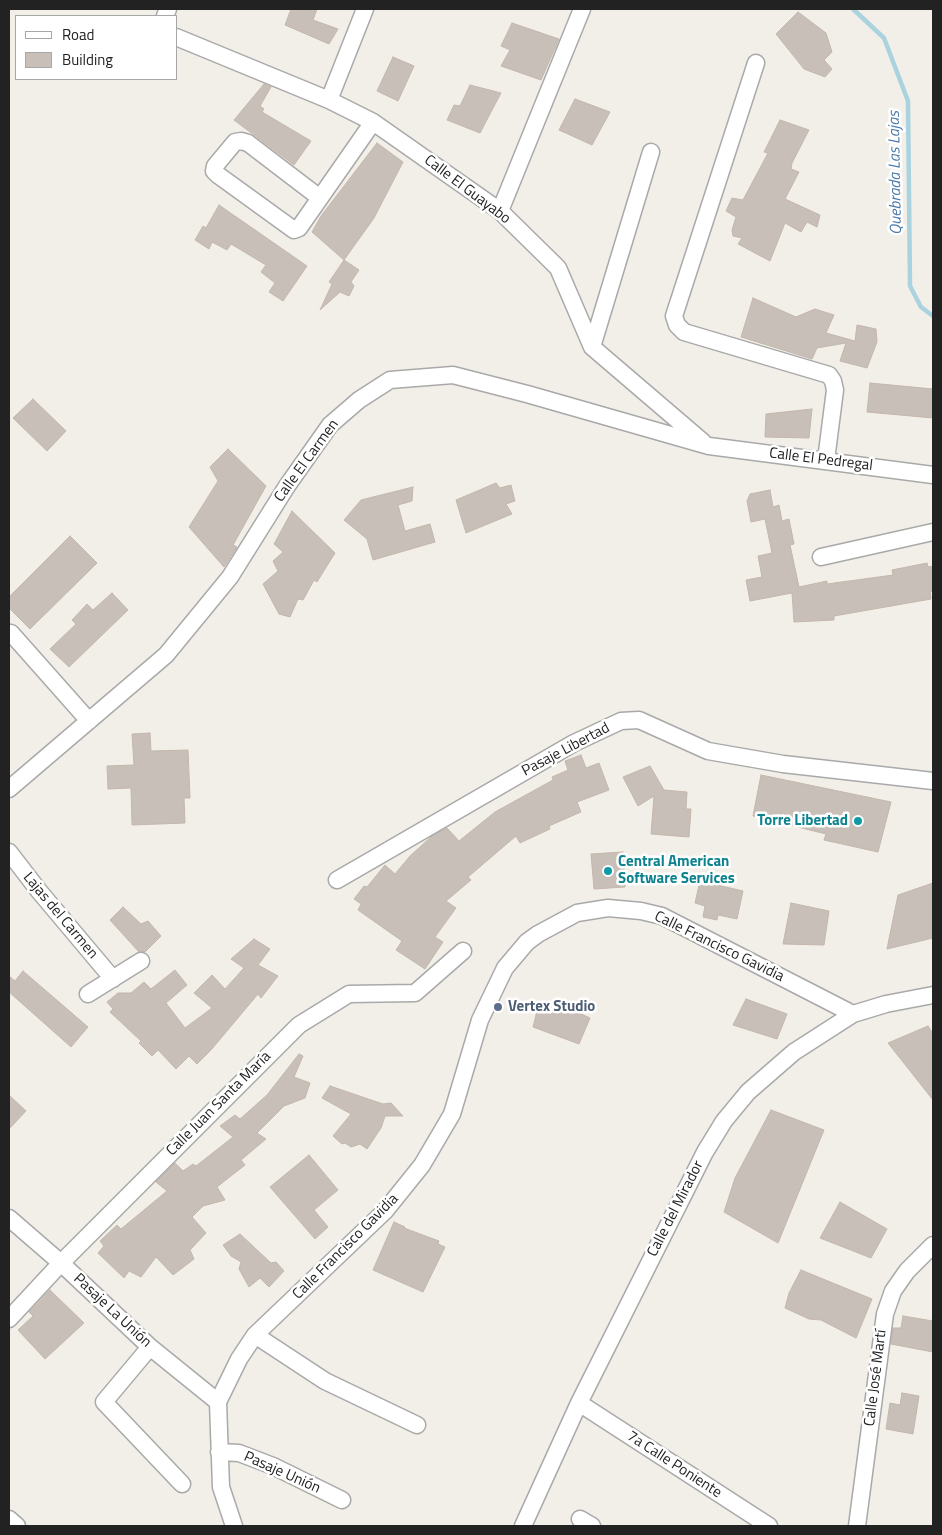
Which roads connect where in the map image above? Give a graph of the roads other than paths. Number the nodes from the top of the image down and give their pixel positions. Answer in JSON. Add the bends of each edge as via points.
{"nodes":[{"id":1,"x":365,"y":9,"type":"edge"},
{"id":2,"x":582,"y":9,"type":"edge"},
{"id":3,"x":178,"y":38,"type":"edge"},
{"id":4,"x":756,"y":62,"type":"dead end"},
{"id":5,"x":329,"y":100,"type":"junction"},
{"id":6,"x":373,"y":122,"type":"junction"},
{"id":7,"x":651,"y":152,"type":"dead end"},
{"id":8,"x":320,"y":198,"type":"junction"},
{"id":9,"x":500,"y":211,"type":"junction"},
{"id":10,"x":592,"y":347,"type":"junction"},
{"id":11,"x":709,"y":446,"type":"junction"},
{"id":12,"x":826,"y":460,"type":"junction"},
{"id":13,"x":933,"y":475,"type":"edge"},
{"id":14,"x":933,"y":532,"type":"edge"},
{"id":15,"x":821,"y":557,"type":"dead end"},
{"id":16,"x":11,"y":633,"type":"dead end"},
{"id":17,"x":89,"y":721,"type":"junction"},
{"id":18,"x":933,"y":781,"type":"edge"},
{"id":19,"x":9,"y":789,"type":"edge"},
{"id":20,"x":9,"y":852,"type":"edge"},
{"id":21,"x":337,"y":880,"type":"dead end"},
{"id":22,"x":463,"y":951,"type":"dead end"},
{"id":23,"x":141,"y":961,"type":"dead end"},
{"id":24,"x":113,"y":979,"type":"junction"},
{"id":25,"x":88,"y":994,"type":"dead end"},
{"id":26,"x":933,"y":994,"type":"edge"},
{"id":27,"x":852,"y":1014,"type":"junction"},
{"id":28,"x":9,"y":1218,"type":"edge"},
{"id":29,"x":933,"y":1245,"type":"edge"},
{"id":30,"x":61,"y":1263,"type":"junction"},
{"id":31,"x":9,"y":1319,"type":"edge"},
{"id":32,"x":255,"y":1335,"type":"junction"},
{"id":33,"x":150,"y":1347,"type":"junction"},
{"id":34,"x":218,"y":1402,"type":"junction"},
{"id":35,"x":579,"y":1403,"type":"junction"},
{"id":36,"x":416,"y":1425,"type":"dead end"},
{"id":37,"x":219,"y":1452,"type":"junction"},
{"id":38,"x":182,"y":1484,"type":"dead end"},
{"id":39,"x":342,"y":1500,"type":"dead end"},
{"id":40,"x":9,"y":1519,"type":"edge"},
{"id":41,"x":17,"y":1526,"type":"edge"},
{"id":42,"x":234,"y":1526,"type":"edge"},
{"id":43,"x":523,"y":1526,"type":"edge"},
{"id":44,"x":769,"y":1526,"type":"edge"},
{"id":45,"x":857,"y":1526,"type":"edge"}],
"edges":[{"from":1,"to":5,"type":"street"},
{"from":2,"to":9,"type":"street"},
{"from":3,"to":5,"type":"street","name":"Calle El Guayabo"},
{"from":4,"to":12,"type":"street","via":[[674,316],[684,332],[829,375],[835,390]]},
{"from":5,"to":6,"type":"street","name":"Calle El Guayabo"},
{"from":6,"to":8,"type":"street"},
{"from":6,"to":9,"type":"street","name":"Calle El Guayabo"},
{"from":7,"to":10,"type":"street"},
{"from":8,"to":8,"type":"street","via":[[299,228],[294,230],[218,176],[215,166],[234,142],[248,143]]},
{"from":9,"to":10,"type":"street","name":"Calle El Guayabo","via":[[558,268]]},
{"from":10,"to":11,"type":"street","name":"Calle El Guayabo"},
{"from":11,"to":12,"type":"street","name":"Calle El Pedregal"},
{"from":11,"to":17,"type":"street","name":"Calle El Carmen","via":[[453,375],[390,380],[359,400],[330,425],[230,577],[166,655]]},
{"from":12,"to":13,"type":"street","name":"Calle El Pedregal"},
{"from":14,"to":15,"type":"street"},
{"from":16,"to":17,"type":"street"},
{"from":17,"to":19,"type":"street","name":"Calle El Carmen"},
{"from":18,"to":21,"type":"street","name":"Pasaje Libertad","via":[[783,764],[708,750],[639,720],[621,721],[574,743]]},
{"from":20,"to":24,"type":"street","name":"Lajas del Carmen"},
{"from":22,"to":30,"type":"street","name":"Calle Juan Santa María","via":[[415,993],[349,994],[299,1024]]},
{"from":23,"to":24,"type":"street"},
{"from":24,"to":25,"type":"street"},
{"from":26,"to":27,"type":"street","name":"Calle del Mirador"},
{"from":27,"to":32,"type":"street","name":"Calle Francisco Gavidia","via":[[662,916],[602,908],[577,913],[556,923],[527,942],[505,968],[480,1020],[452,1114],[422,1165],[385,1211]]},
{"from":27,"to":35,"type":"street","name":"Calle del Mirador","via":[[794,1052],[748,1092],[724,1121],[705,1152]]},
{"from":28,"to":30,"type":"street","name":"Pasaje La Unión"},
{"from":29,"to":45,"type":"street","name":"Calle José Martí","via":[[902,1278],[885,1314]]},
{"from":30,"to":31,"type":"street","name":"Calle Juan Santa María"},
{"from":30,"to":33,"type":"street","name":"Pasaje La Unión"},
{"from":32,"to":34,"type":"street","name":"Calle Francisco Gavidia"},
{"from":32,"to":36,"type":"street","via":[[325,1381]]},
{"from":33,"to":34,"type":"street","name":"Pasaje La Unión"},
{"from":33,"to":38,"type":"street","via":[[104,1402]]},
{"from":34,"to":37,"type":"street","name":"Calle Francisco Gavidia"},
{"from":35,"to":43,"type":"street","name":"Calle del Mirador"},
{"from":35,"to":44,"type":"street","name":"7a Calle Poniente"},
{"from":37,"to":39,"type":"street","name":"Pasaje Unión","via":[[240,1453]]},
{"from":37,"to":42,"type":"street","name":"Calle Francisco Gavidia","via":[[221,1487]]},
{"from":40,"to":41,"type":"street"}]}
